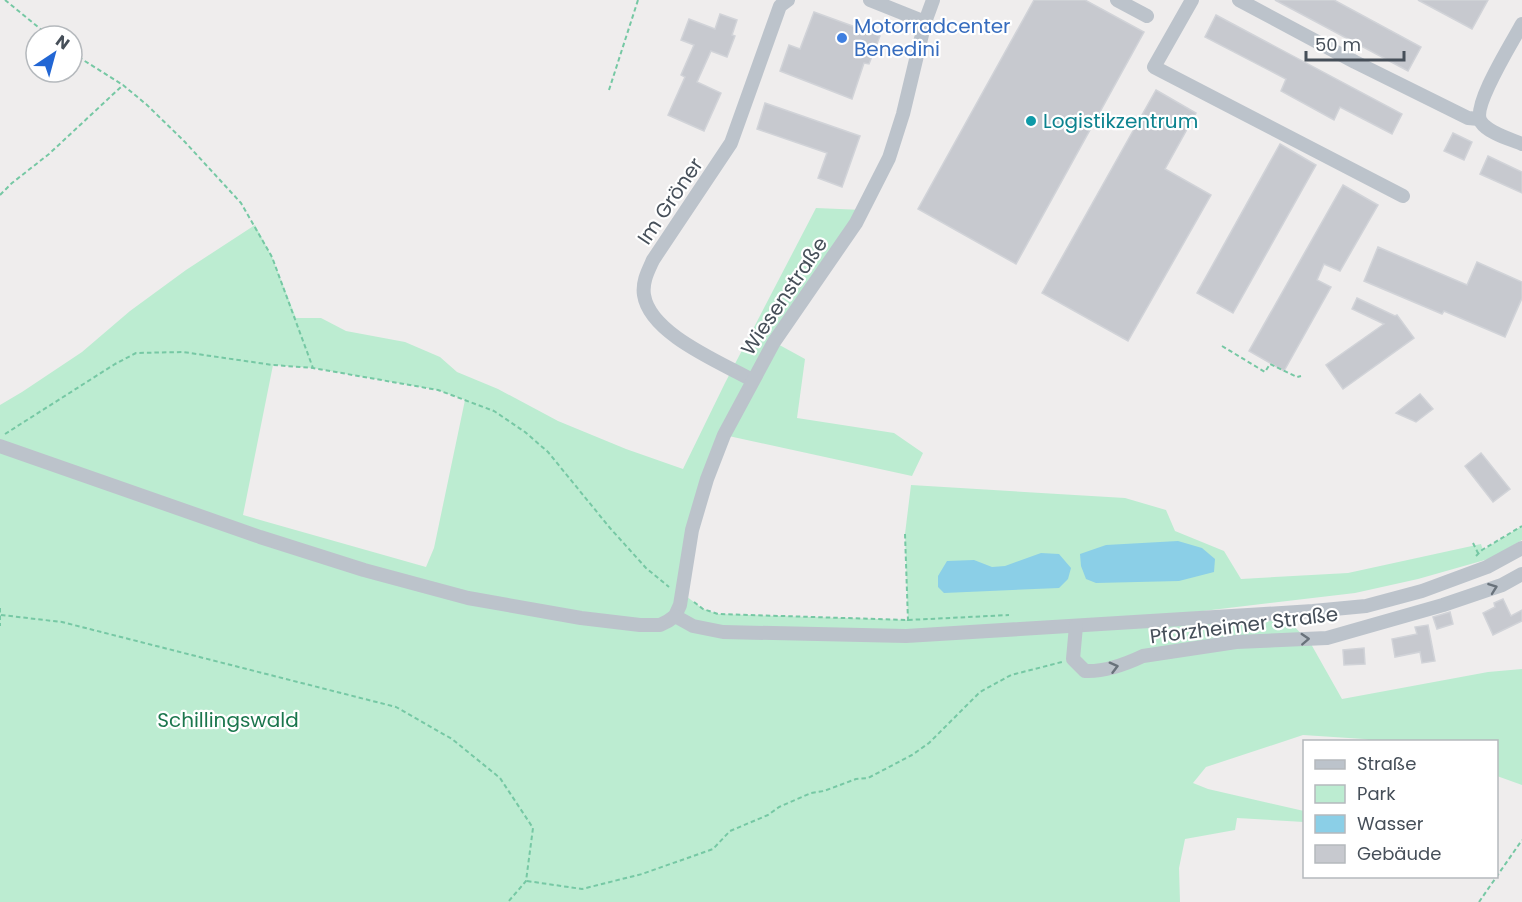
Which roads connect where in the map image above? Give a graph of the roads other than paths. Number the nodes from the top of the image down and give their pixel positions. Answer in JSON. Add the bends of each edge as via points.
{"nodes":[{"id":1,"x":788,"y":0,"type":"edge"},
{"id":2,"x":870,"y":0,"type":"edge"},
{"id":3,"x":933,"y":0,"type":"edge"},
{"id":4,"x":1117,"y":0,"type":"edge"},
{"id":5,"x":1192,"y":0,"type":"edge"},
{"id":6,"x":1239,"y":0,"type":"edge"},
{"id":7,"x":1147,"y":16,"type":"dead end"},
{"id":8,"x":925,"y":22,"type":"junction"},
{"id":9,"x":1522,"y":24,"type":"edge"},
{"id":10,"x":1479,"y":119,"type":"junction"},
{"id":11,"x":1522,"y":144,"type":"edge"},
{"id":12,"x":1403,"y":196,"type":"dead end"},
{"id":13,"x":752,"y":380,"type":"junction"},
{"id":14,"x":1,"y":441,"type":"edge"},
{"id":15,"x":1522,"y":548,"type":"edge"},
{"id":16,"x":1522,"y":574,"type":"edge"},
{"id":17,"x":675,"y":616,"type":"junction"},
{"id":18,"x":1076,"y":626,"type":"junction"}],
"edges":[{"from":1,"to":13,"type":"street","name":"Im Gröner","via":[[780,6],[731,143],[644,279],[644,296],[651,314],[668,333]]},
{"from":2,"to":8,"type":"street"},
{"from":3,"to":8,"type":"street","name":"Wiesenstraße"},
{"from":4,"to":7,"type":"street"},
{"from":5,"to":12,"type":"street","via":[[1154,67]]},
{"from":6,"to":10,"type":"street","via":[[1355,63],[1468,118]]},
{"from":8,"to":13,"type":"street","name":"Wiesenstraße","via":[[889,158],[856,223]]},
{"from":9,"to":10,"type":"street","via":[[1486,90]]},
{"from":10,"to":11,"type":"street","via":[[1485,127]]},
{"from":13,"to":17,"type":"street","name":"Wiesenstraße","via":[[707,479],[692,530]]},
{"from":14,"to":17,"type":"street","via":[[260,537],[468,598],[640,625],[660,625]]},
{"from":15,"to":18,"type":"street","name":"Pforzheimer Straße","via":[[1455,579],[1366,606]]},
{"from":18,"to":16,"type":"street","name":"Pforzheimer Straße","one_way":true,"via":[[1073,659],[1085,671],[1096,672],[1143,656],[1236,642],[1327,638],[1443,605]]},
{"from":17,"to":18,"type":"street","name":"Pforzheimer Straße","via":[[693,626],[723,632],[906,636]]}]}
